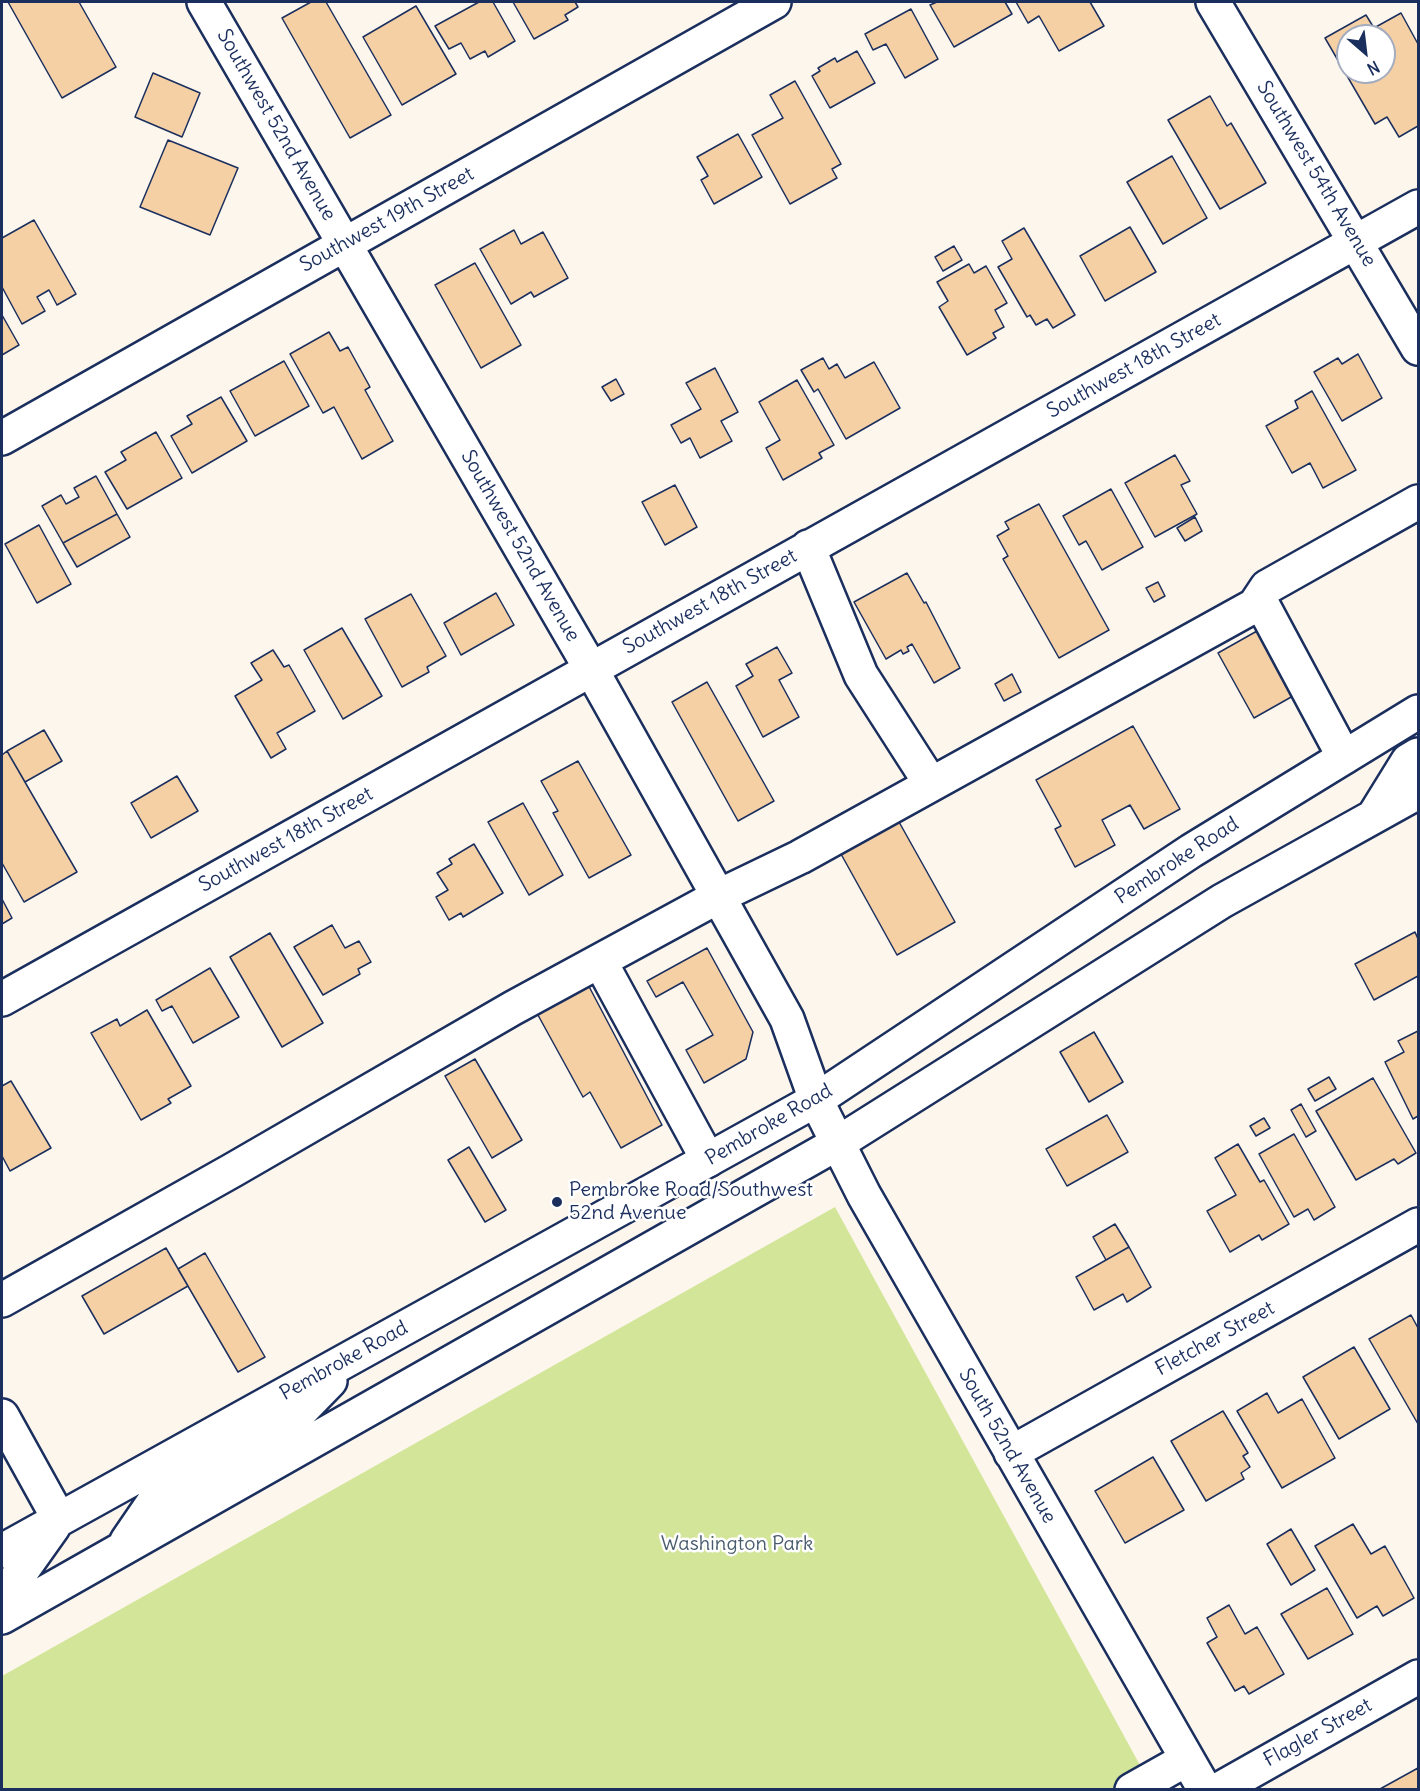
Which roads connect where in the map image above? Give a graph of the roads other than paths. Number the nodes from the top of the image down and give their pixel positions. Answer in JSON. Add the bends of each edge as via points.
{"nodes":[{"id":1,"x":204,"y":2,"type":"edge"},
{"id":2,"x":774,"y":2,"type":"edge"},
{"id":3,"x":1213,"y":2,"type":"edge"},
{"id":4,"x":1419,"y":207,"type":"edge"},
{"id":5,"x":1357,"y":241,"type":"junction"},
{"id":6,"x":345,"y":244,"type":"junction"},
{"id":7,"x":1419,"y":348,"type":"edge"},
{"id":8,"x":2,"y":438,"type":"edge"},
{"id":9,"x":1419,"y":502,"type":"edge"},
{"id":10,"x":808,"y":548,"type":"junction"},
{"id":11,"x":1255,"y":606,"type":"junction"},
{"id":12,"x":591,"y":669,"type":"junction"},
{"id":13,"x":1419,"y":712,"type":"edge"},
{"id":14,"x":1419,"y":755,"type":"edge"},
{"id":15,"x":1344,"y":758,"type":"junction"},
{"id":16,"x":931,"y":784,"type":"junction"},
{"id":17,"x":1419,"y":792,"type":"edge"},
{"id":18,"x":1373,"y":818,"type":"junction"},
{"id":19,"x":719,"y":896,"type":"junction"},
{"id":20,"x":608,"y":976,"type":"dead end"},
{"id":21,"x":2,"y":999,"type":"edge"},
{"id":22,"x":816,"y":1100,"type":"junction"},
{"id":23,"x":838,"y":1143,"type":"junction"},
{"id":24,"x":708,"y":1160,"type":"junction"},
{"id":25,"x":1419,"y":1225,"type":"edge"},
{"id":26,"x":2,"y":1300,"type":"edge"},
{"id":27,"x":354,"y":1356,"type":"junction"},
{"id":28,"x":2,"y":1416,"type":"edge"},
{"id":29,"x":1011,"y":1454,"type":"junction"},
{"id":30,"x":58,"y":1519,"type":"junction"},
{"id":31,"x":122,"y":1548,"type":"junction"},
{"id":32,"x":2,"y":1551,"type":"edge"},
{"id":33,"x":2,"y":1589,"type":"edge"},
{"id":34,"x":2,"y":1617,"type":"edge"},
{"id":35,"x":1419,"y":1677,"type":"edge"},
{"id":36,"x":1187,"y":1759,"type":"junction"},
{"id":37,"x":1132,"y":1790,"type":"edge"},
{"id":38,"x":1204,"y":1790,"type":"edge"},
{"id":39,"x":1218,"y":1790,"type":"edge"}],
"edges":[{"from":1,"to":6,"type":"street","name":"Southwest 52nd Avenue"},
{"from":2,"to":6,"type":"street","name":"Southwest 19th Street"},
{"from":3,"to":5,"type":"street","name":"Southwest 54th Avenue"},
{"from":4,"to":5,"type":"street","name":"Southwest 18th Street"},
{"from":5,"to":7,"type":"street","name":"Southwest 54th Avenue"},
{"from":5,"to":10,"type":"street","name":"Southwest 18th Street"},
{"from":6,"to":8,"type":"street","name":"Southwest 19th Street"},
{"from":6,"to":12,"type":"street","name":"Southwest 52nd Avenue"},
{"from":9,"to":11,"type":"street","via":[[1267,587]]},
{"from":10,"to":12,"type":"street","name":"Southwest 18th Street"},
{"from":10,"to":16,"type":"street","via":[[861,675]]},
{"from":11,"to":15,"type":"street","via":[[1261,602]]},
{"from":11,"to":16,"type":"street"},
{"from":12,"to":19,"type":"street","name":"Southwest 52nd Avenue"},
{"from":12,"to":21,"type":"street","name":"Southwest 18th Street"},
{"from":13,"to":15,"type":"street","name":"Pembroke Road"},
{"from":14,"to":18,"type":"street","via":[[1408,761]]},
{"from":15,"to":22,"type":"street","name":"Pembroke Road","via":[[1191,851]]},
{"from":16,"to":19,"type":"street","via":[[800,857]]},
{"from":17,"to":18,"type":"street"},
{"from":18,"to":23,"type":"street","via":[[1222,901]]},
{"from":19,"to":22,"type":"street","name":"Southwest 52nd Avenue","via":[[787,1018]]},
{"from":19,"to":26,"type":"street","via":[[513,1008]]},
{"from":20,"to":24,"type":"street"},
{"from":22,"to":23,"type":"street","name":"South 52nd Avenue"},
{"from":22,"to":24,"type":"street","name":"Pembroke Road"},
{"from":23,"to":29,"type":"street","name":"South 52nd Avenue"},
{"from":23,"to":31,"type":"street"},
{"from":24,"to":27,"type":"street","name":"Pembroke Road"},
{"from":25,"to":29,"type":"street","name":"Fletcher Street"},
{"from":27,"to":30,"type":"street","name":"Pembroke Road"},
{"from":27,"to":31,"type":"street","via":[[291,1421],[155,1500]]},
{"from":28,"to":30,"type":"street"},
{"from":29,"to":36,"type":"street","name":"South 52nd Avenue"},
{"from":30,"to":32,"type":"street","name":"Pembroke Road"},
{"from":30,"to":33,"type":"street","via":[[14,1582]]},
{"from":31,"to":34,"type":"street"},
{"from":35,"to":39,"type":"street","name":"Flagler Street"},
{"from":36,"to":37,"type":"street"},
{"from":36,"to":38,"type":"street","name":"South 52nd Avenue"}]}
